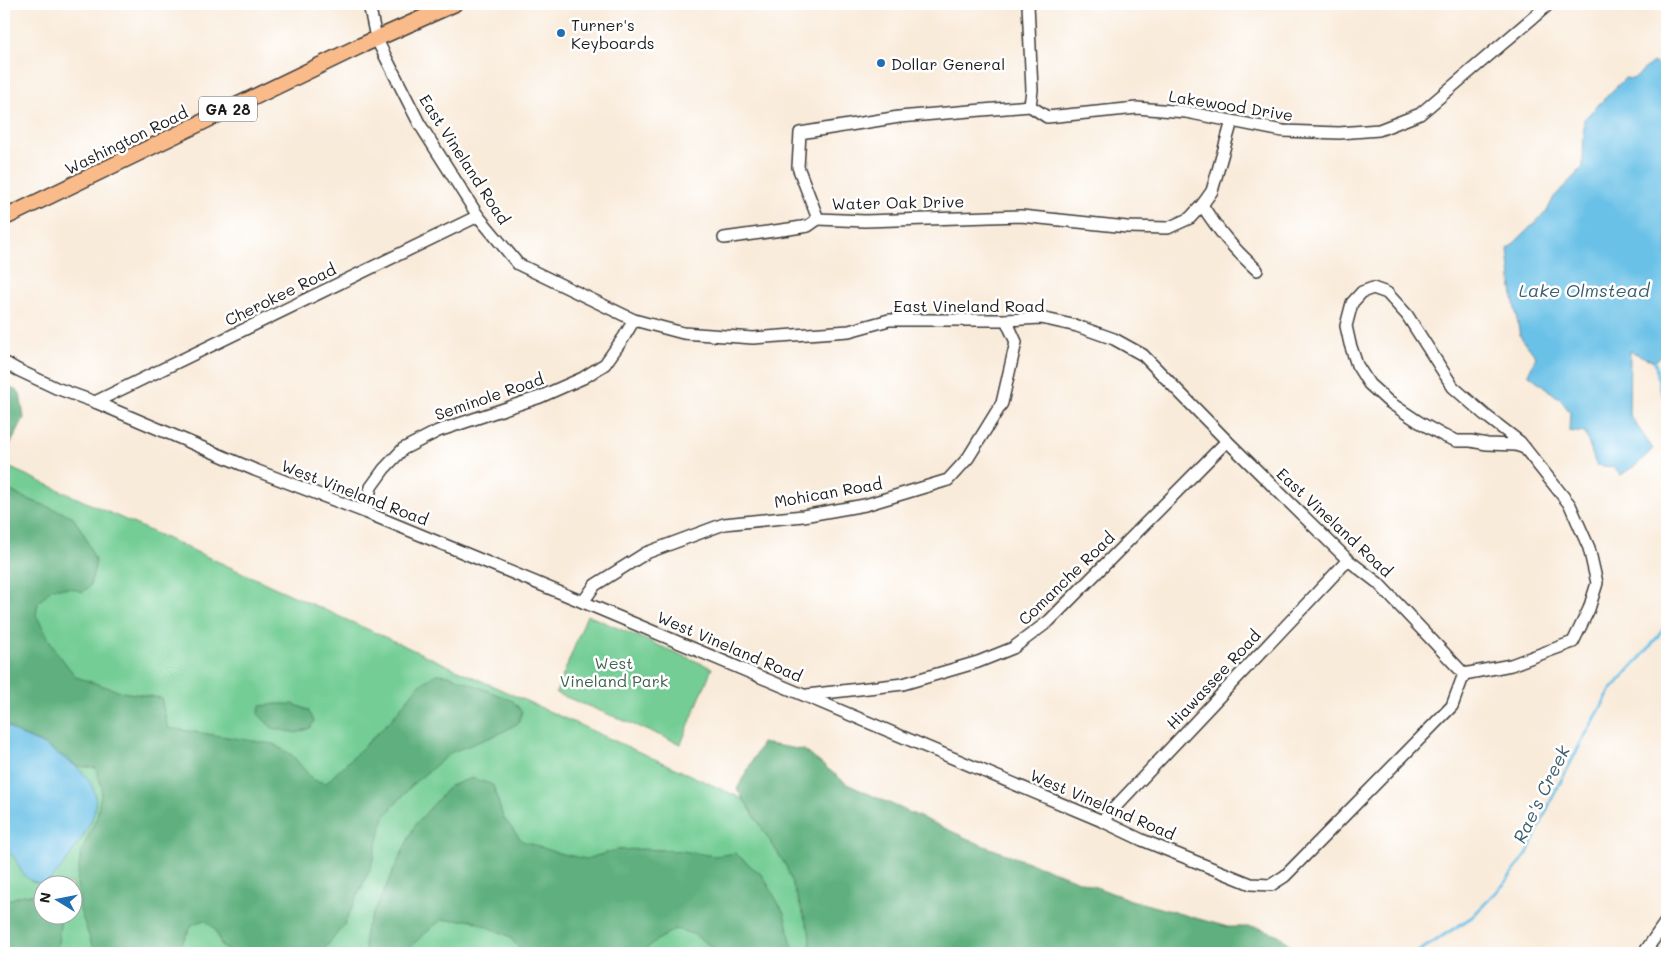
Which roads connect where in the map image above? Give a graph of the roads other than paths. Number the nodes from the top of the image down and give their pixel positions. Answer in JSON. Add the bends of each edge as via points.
{"nodes":[{"id":1,"x":368,"y":4,"type":"edge"},
{"id":2,"x":454,"y":4,"type":"edge"},
{"id":3,"x":1028,"y":4,"type":"edge"},
{"id":4,"x":1549,"y":4,"type":"edge"},
{"id":5,"x":376,"y":38,"type":"junction"},
{"id":6,"x":1030,"y":106,"type":"junction"},
{"id":7,"x":1232,"y":121,"type":"junction"},
{"id":8,"x":1202,"y":206,"type":"junction"},
{"id":9,"x":478,"y":216,"type":"junction"},
{"id":10,"x":4,"y":218,"type":"edge"},
{"id":11,"x":818,"y":219,"type":"junction"},
{"id":12,"x":724,"y":238,"type":"dead end"},
{"id":13,"x":1256,"y":270,"type":"dead end"},
{"id":14,"x":634,"y":320,"type":"junction"},
{"id":15,"x":1006,"y":320,"type":"junction"},
{"id":16,"x":4,"y":362,"type":"edge"},
{"id":17,"x":95,"y":402,"type":"junction"},
{"id":18,"x":1227,"y":441,"type":"junction"},
{"id":19,"x":1525,"y":448,"type":"junction"},
{"id":20,"x":365,"y":512,"type":"junction"},
{"id":21,"x":1348,"y":560,"type":"junction"},
{"id":22,"x":583,"y":602,"type":"junction"},
{"id":23,"x":1464,"y":674,"type":"junction"},
{"id":24,"x":806,"y":696,"type":"junction"},
{"id":25,"x":1102,"y":821,"type":"junction"},
{"id":26,"x":1667,"y":920,"type":"edge"},
{"id":27,"x":1644,"y":953,"type":"edge"}],
"edges":[{"from":1,"to":5,"type":"street","name":"East Vineland Road"},
{"from":2,"to":5,"type":"main road","name":"Washington Road","number":"GA 28"},
{"from":3,"to":6,"type":"street"},
{"from":4,"to":7,"type":"street","name":"Lakewood Drive","via":[[1420,114],[1379,130],[1283,132]]},
{"from":5,"to":9,"type":"street","name":"East Vineland Road","via":[[419,123]]},
{"from":5,"to":10,"type":"main road","name":"Washington Road","number":"GA 28"},
{"from":6,"to":7,"type":"street","name":"Lakewood Drive","via":[[1047,117],[1137,108],[1186,112]]},
{"from":6,"to":11,"type":"street","name":"Water Oak Drive","via":[[898,117],[800,133],[798,167]]},
{"from":7,"to":8,"type":"street","name":"Water Oak Drive","via":[[1212,191]]},
{"from":8,"to":11,"type":"street","name":"Water Oak Drive","via":[[1190,218],[1168,228],[1020,216],[865,221]]},
{"from":8,"to":13,"type":"street","via":[[1232,247]]},
{"from":9,"to":14,"type":"street","name":"East Vineland Road","via":[[518,264]]},
{"from":9,"to":17,"type":"street","name":"Cherokee Road"},
{"from":11,"to":12,"type":"street","via":[[808,226]]},
{"from":14,"to":15,"type":"street","name":"East Vineland Road","via":[[683,334],[753,338],[849,331],[889,320]]},
{"from":14,"to":20,"type":"street","name":"Seminole Road","via":[[605,364],[584,378],[540,397],[438,431],[403,449],[371,487]]},
{"from":15,"to":18,"type":"street","name":"East Vineland Road","via":[[1042,318],[1114,339],[1143,355]]},
{"from":15,"to":22,"type":"street","name":"Mohican Road","via":[[1016,342],[1002,403],[968,458],[948,480],[865,505],[724,524],[646,553],[595,585]]},
{"from":16,"to":17,"type":"street","name":"West Vineland Road","via":[[56,388]]},
{"from":17,"to":20,"type":"street","name":"West Vineland Road","via":[[255,470]]},
{"from":18,"to":21,"type":"street","name":"East Vineland Road"},
{"from":18,"to":24,"type":"street","name":"Comanche Road","via":[[1049,622],[1013,648],[903,684]]},
{"from":19,"to":19,"type":"street","via":[[1453,387],[1406,315],[1387,293],[1374,288],[1362,292],[1352,303],[1346,326],[1357,365],[1369,384],[1396,407],[1457,441]]},
{"from":19,"to":23,"type":"street","via":[[1570,505],[1589,548],[1596,584],[1589,610],[1573,642],[1512,665]]},
{"from":20,"to":22,"type":"street","name":"West Vineland Road"},
{"from":21,"to":23,"type":"street","name":"East Vineland Road","via":[[1378,583]]},
{"from":21,"to":25,"type":"street","name":"Hiawassee Road"},
{"from":22,"to":24,"type":"street","name":"West Vineland Road"},
{"from":23,"to":25,"type":"street","name":"West Vineland Road","via":[[1452,706],[1285,876],[1271,885],[1251,884]]},
{"from":24,"to":25,"type":"street","name":"West Vineland Road"},
{"from":26,"to":27,"type":"street"}]}
